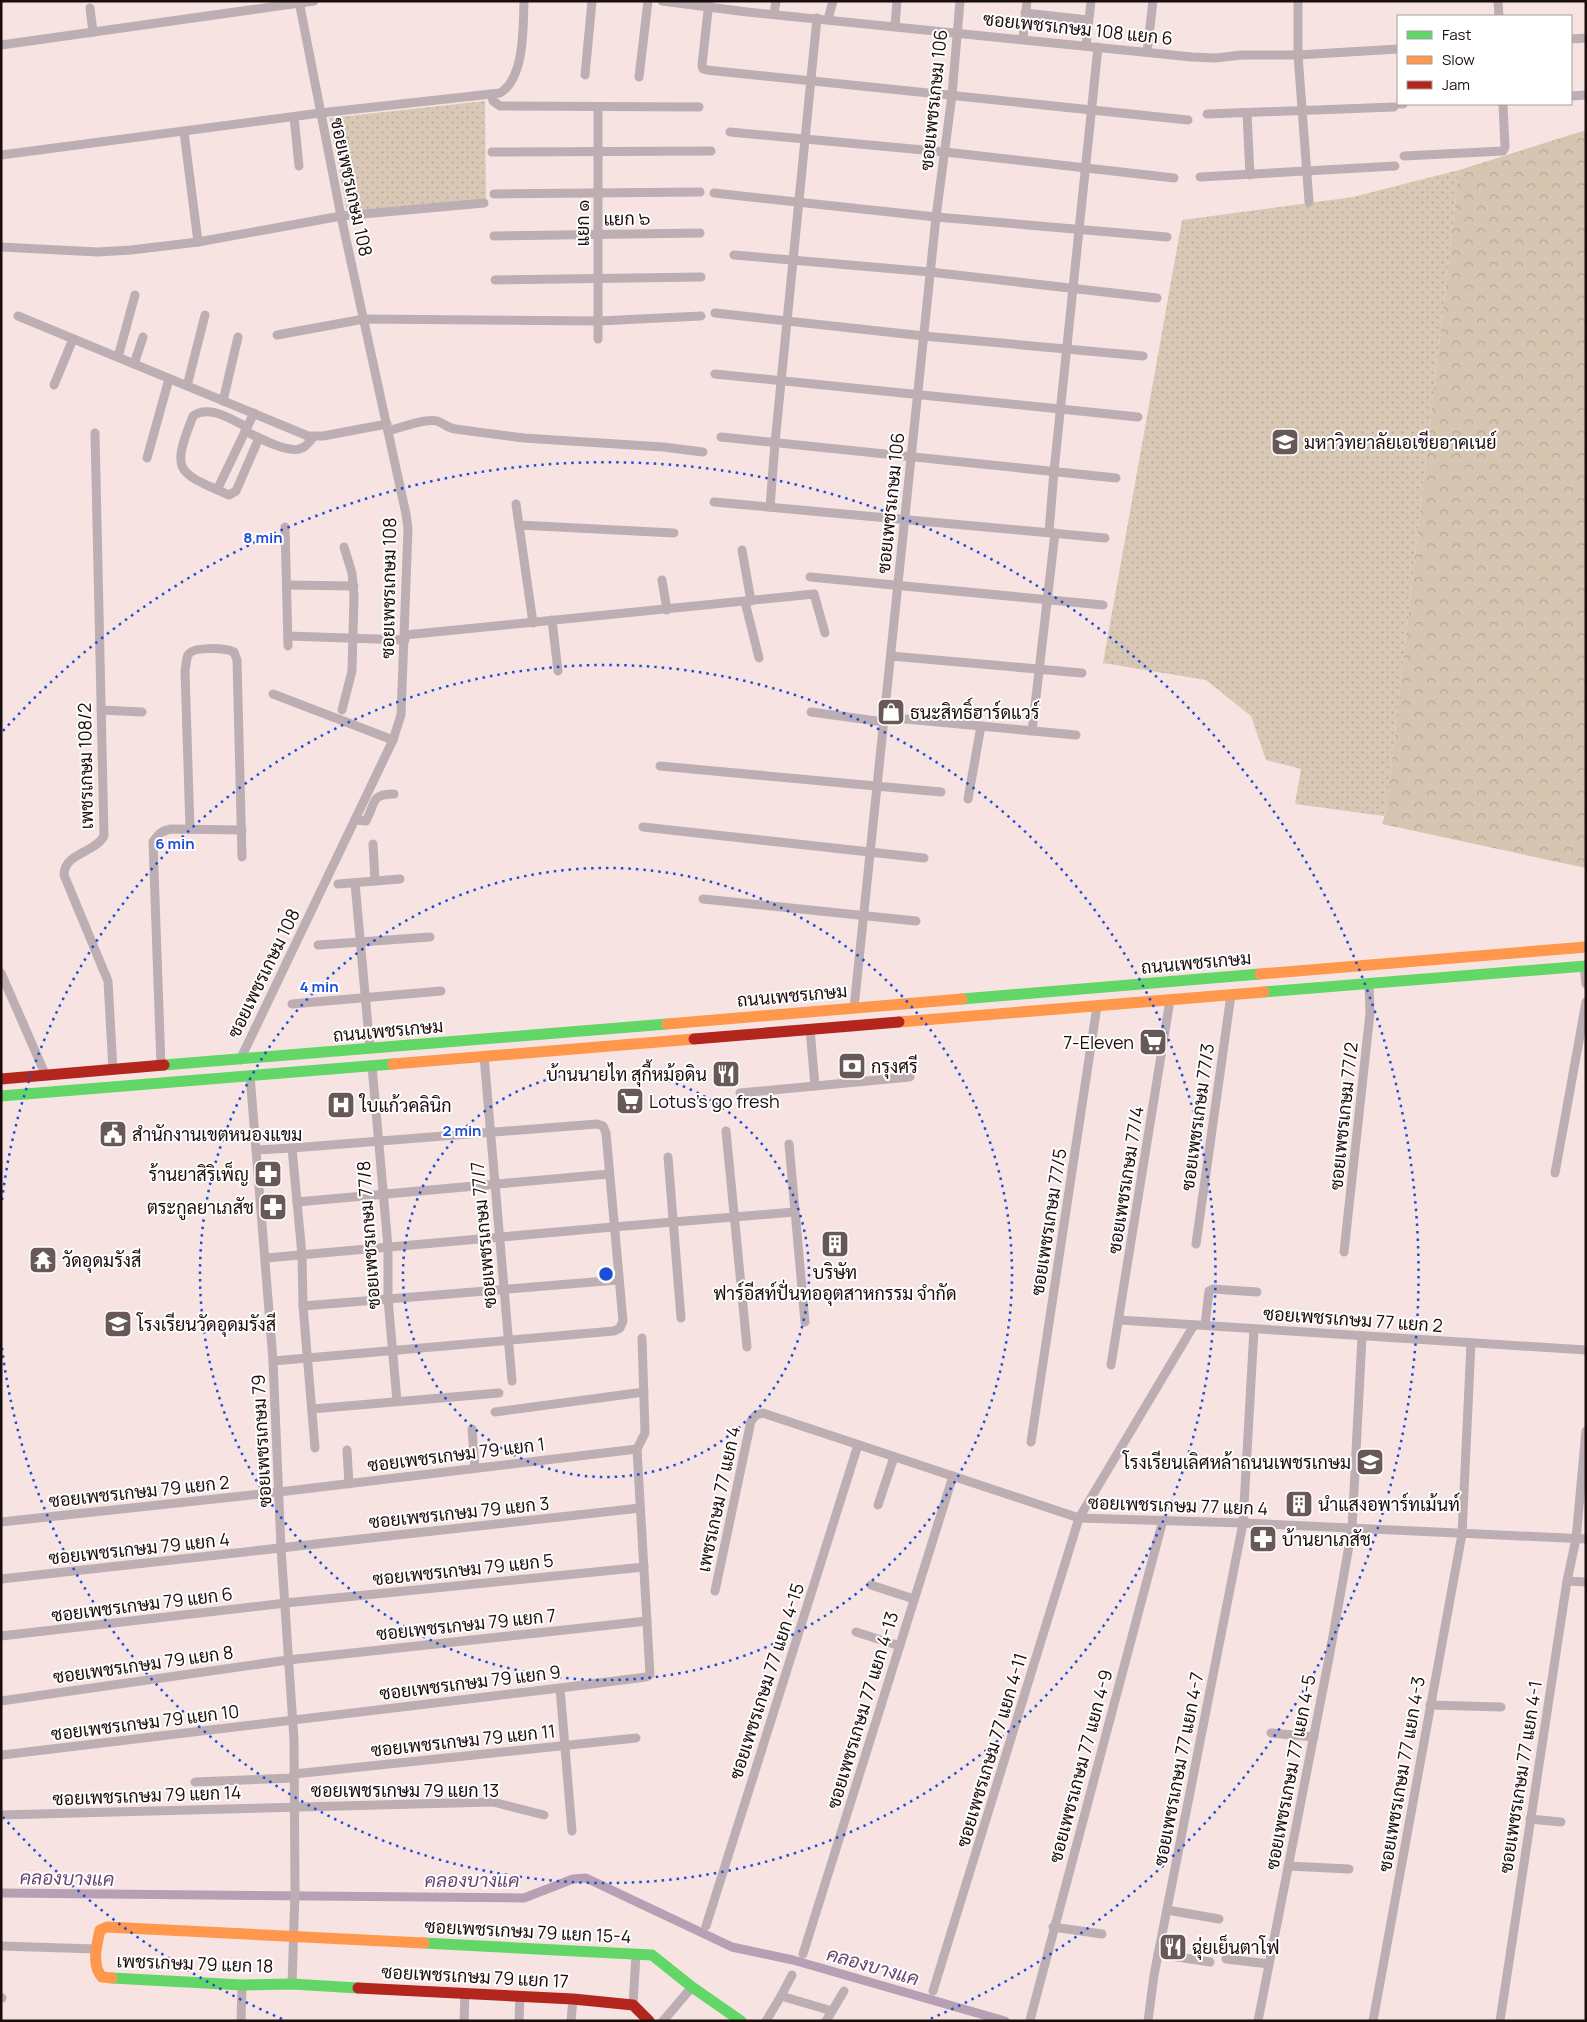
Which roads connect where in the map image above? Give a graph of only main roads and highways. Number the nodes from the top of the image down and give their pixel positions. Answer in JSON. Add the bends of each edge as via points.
{"nodes":[{"id":1,"x":1586,"y":947,"type":"edge"},
{"id":2,"x":1585,"y":966,"type":"edge"},
{"id":3,"x":1172,"y":981,"type":"junction"},
{"id":4,"x":1170,"y":1000,"type":"junction"},
{"id":5,"x":1,"y":1079,"type":"edge"},
{"id":6,"x":1,"y":1096,"type":"edge"},
{"id":7,"x":98,"y":1974,"type":"joint"},
{"id":8,"x":292,"y":1984,"type":"joint"},
{"id":9,"x":649,"y":2021,"type":"edge"},
{"id":10,"x":741,"y":2021,"type":"edge"}],
"edges":[{"from":1,"to":3,"type":"main road","name":"ถนนเพชรเกษม"},
{"from":2,"to":4,"type":"main road","name":"ถนนเพชรเกษม"},
{"from":3,"to":4,"type":"main road"},
{"from":3,"to":5,"type":"main road","name":"ถนนเพชรเกษม"},
{"from":4,"to":6,"type":"main road","name":"ถนนเพชรเกษม"},
{"from":7,"to":8,"type":"main road","name":"เพชรเกษม 79 แยก 18","via":[[102,1977],[242,1985]]},
{"from":7,"to":10,"type":"main road","name":"ซอยเพชรเกษม 79 แยก 15-4","via":[[96,1949],[103,1928],[652,1955]]},
{"from":8,"to":9,"type":"main road","name":"ซอยเพชรเกษม 79 แยก 17","via":[[633,2005]]}]}
